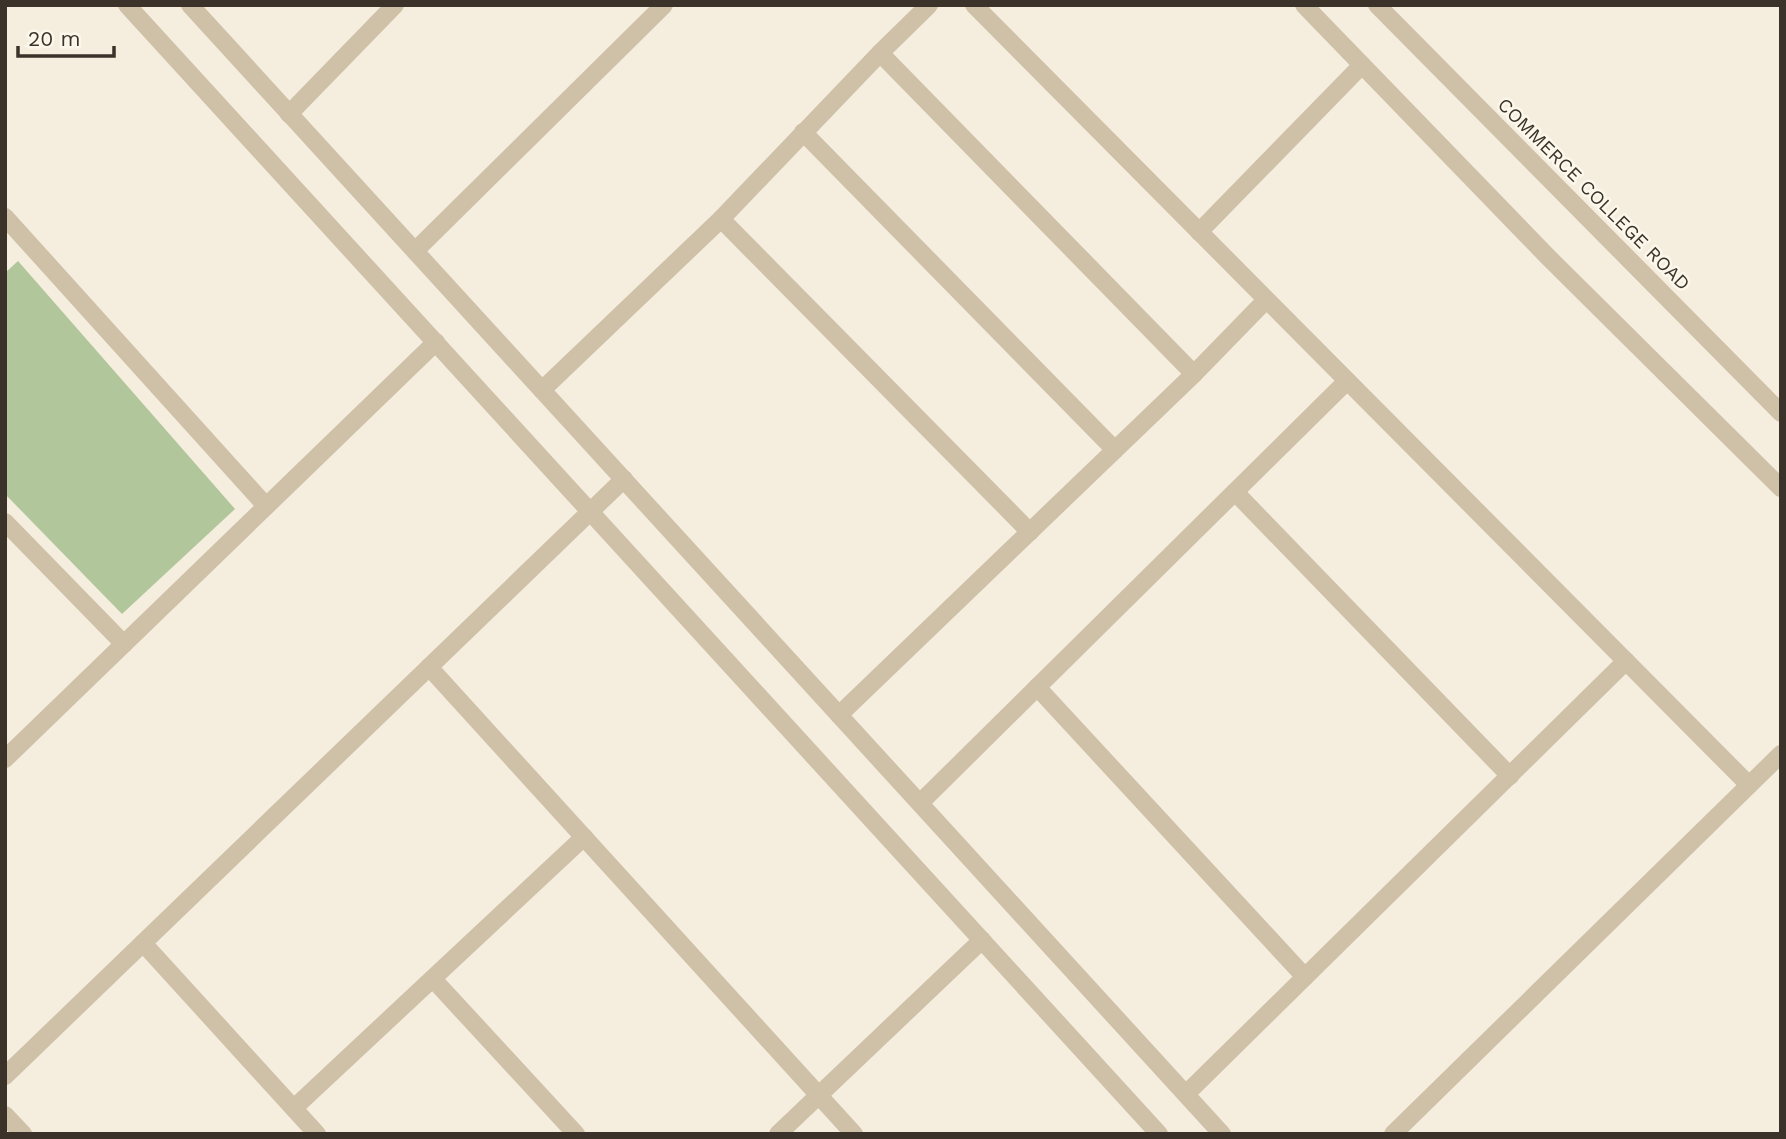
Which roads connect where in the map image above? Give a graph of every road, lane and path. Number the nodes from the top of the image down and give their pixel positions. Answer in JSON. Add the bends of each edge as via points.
{"nodes":[{"id":1,"x":127,"y":5,"type":"edge"},
{"id":2,"x":190,"y":5,"type":"edge"},
{"id":3,"x":395,"y":5,"type":"edge"},
{"id":4,"x":664,"y":5,"type":"edge"},
{"id":5,"x":929,"y":5,"type":"edge"},
{"id":6,"x":974,"y":5,"type":"edge"},
{"id":7,"x":1304,"y":5,"type":"edge"},
{"id":8,"x":1377,"y":5,"type":"edge"},
{"id":9,"x":880,"y":53,"type":"junction"},
{"id":10,"x":1362,"y":65,"type":"junction"},
{"id":11,"x":289,"y":114,"type":"junction"},
{"id":12,"x":803,"y":132,"type":"junction"},
{"id":13,"x":721,"y":219,"type":"junction"},
{"id":14,"x":8,"y":227,"type":"edge"},
{"id":15,"x":1199,"y":232,"type":"junction"},
{"id":16,"x":415,"y":251,"type":"junction"},
{"id":17,"x":1266,"y":300,"type":"junction"},
{"id":18,"x":436,"y":342,"type":"junction"},
{"id":19,"x":1194,"y":374,"type":"junction"},
{"id":20,"x":1347,"y":381,"type":"junction"},
{"id":21,"x":542,"y":390,"type":"junction"},
{"id":22,"x":1781,"y":413,"type":"edge"},
{"id":23,"x":1115,"y":450,"type":"junction"},
{"id":24,"x":624,"y":479,"type":"junction"},
{"id":25,"x":1781,"y":488,"type":"edge"},
{"id":26,"x":1235,"y":492,"type":"junction"},
{"id":27,"x":266,"y":506,"type":"junction"},
{"id":28,"x":590,"y":512,"type":"junction"},
{"id":29,"x":5,"y":522,"type":"edge"},
{"id":30,"x":1031,"y":532,"type":"junction"},
{"id":31,"x":124,"y":644,"type":"junction"},
{"id":32,"x":1626,"y":661,"type":"junction"},
{"id":33,"x":429,"y":667,"type":"junction"},
{"id":34,"x":1037,"y":687,"type":"junction"},
{"id":35,"x":839,"y":715,"type":"junction"},
{"id":36,"x":1781,"y":754,"type":"edge"},
{"id":37,"x":5,"y":759,"type":"edge"},
{"id":38,"x":1510,"y":776,"type":"junction"},
{"id":39,"x":1749,"y":785,"type":"junction"},
{"id":40,"x":920,"y":803,"type":"junction"},
{"id":41,"x":584,"y":837,"type":"junction"},
{"id":42,"x":982,"y":940,"type":"junction"},
{"id":43,"x":143,"y":943,"type":"junction"},
{"id":44,"x":1305,"y":977,"type":"junction"},
{"id":45,"x":433,"y":979,"type":"junction"},
{"id":46,"x":5,"y":1076,"type":"edge"},
{"id":47,"x":1186,"y":1094,"type":"junction"},
{"id":48,"x":819,"y":1095,"type":"junction"},
{"id":49,"x":294,"y":1108,"type":"junction"},
{"id":50,"x":5,"y":1115,"type":"edge"},
{"id":51,"x":23,"y":1134,"type":"edge"},
{"id":52,"x":317,"y":1134,"type":"edge"},
{"id":53,"x":576,"y":1134,"type":"edge"},
{"id":54,"x":778,"y":1134,"type":"edge"},
{"id":55,"x":854,"y":1134,"type":"edge"},
{"id":56,"x":1159,"y":1134,"type":"edge"},
{"id":57,"x":1222,"y":1134,"type":"edge"},
{"id":58,"x":1393,"y":1134,"type":"edge"}],
"edges":[{"from":1,"to":18,"type":"street"},
{"from":2,"to":11,"type":"street"},
{"from":3,"to":11,"type":"street"},
{"from":4,"to":16,"type":"street"},
{"from":5,"to":9,"type":"street"},
{"from":6,"to":15,"type":"street"},
{"from":7,"to":10,"type":"street"},
{"from":8,"to":22,"type":"street","name":"COMMERCE COLLEGE ROAD"},
{"from":9,"to":12,"type":"street"},
{"from":9,"to":19,"type":"street"},
{"from":10,"to":15,"type":"street"},
{"from":10,"to":25,"type":"street"},
{"from":11,"to":16,"type":"street"},
{"from":12,"to":13,"type":"street"},
{"from":12,"to":23,"type":"street"},
{"from":13,"to":21,"type":"street"},
{"from":13,"to":30,"type":"street"},
{"from":14,"to":27,"type":"street"},
{"from":15,"to":17,"type":"street"},
{"from":16,"to":21,"type":"street"},
{"from":17,"to":19,"type":"street"},
{"from":17,"to":20,"type":"street"},
{"from":18,"to":27,"type":"street"},
{"from":18,"to":28,"type":"street"},
{"from":19,"to":23,"type":"street"},
{"from":20,"to":26,"type":"street"},
{"from":20,"to":32,"type":"street"},
{"from":21,"to":24,"type":"street"},
{"from":23,"to":30,"type":"street"},
{"from":24,"to":28,"type":"street"},
{"from":24,"to":35,"type":"street"},
{"from":26,"to":34,"type":"street"},
{"from":26,"to":38,"type":"street"},
{"from":27,"to":31,"type":"street"},
{"from":28,"to":33,"type":"street"},
{"from":28,"to":42,"type":"street"},
{"from":29,"to":31,"type":"street"},
{"from":30,"to":35,"type":"street"},
{"from":31,"to":37,"type":"street"},
{"from":32,"to":38,"type":"street"},
{"from":32,"to":39,"type":"street"},
{"from":33,"to":41,"type":"street"},
{"from":33,"to":43,"type":"street"},
{"from":34,"to":40,"type":"street"},
{"from":34,"to":44,"type":"street"},
{"from":35,"to":40,"type":"street"},
{"from":36,"to":39,"type":"street"},
{"from":38,"to":44,"type":"street"},
{"from":39,"to":58,"type":"street"},
{"from":40,"to":47,"type":"street"},
{"from":41,"to":45,"type":"street"},
{"from":41,"to":48,"type":"street"},
{"from":42,"to":48,"type":"street"},
{"from":42,"to":56,"type":"street"},
{"from":43,"to":46,"type":"street"},
{"from":43,"to":49,"type":"street"},
{"from":44,"to":47,"type":"street"},
{"from":45,"to":49,"type":"street"},
{"from":45,"to":53,"type":"street"},
{"from":47,"to":57,"type":"street"},
{"from":48,"to":54,"type":"street"},
{"from":48,"to":55,"type":"street"},
{"from":49,"to":52,"type":"street"},
{"from":50,"to":51,"type":"street"}]}
